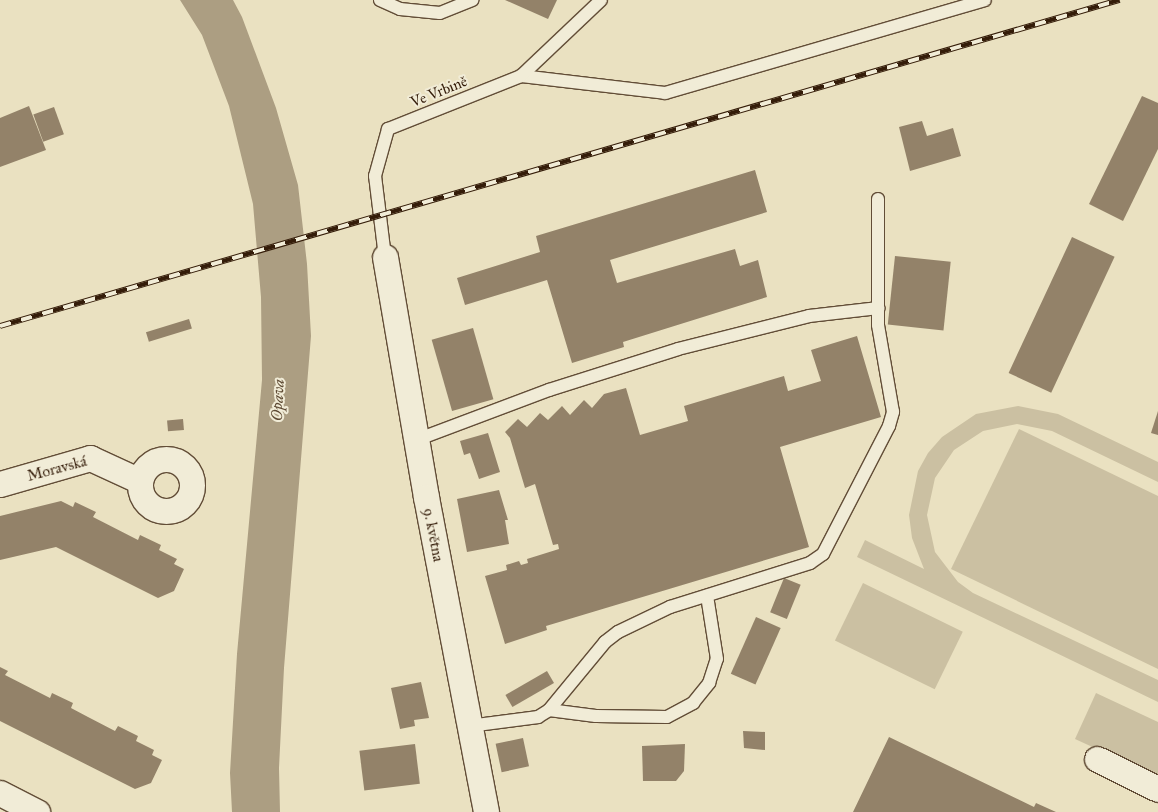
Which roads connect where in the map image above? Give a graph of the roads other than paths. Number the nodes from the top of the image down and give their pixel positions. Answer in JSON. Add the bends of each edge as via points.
{"nodes":[{"id":1,"x":380,"y":0,"type":"edge"},
{"id":2,"x":473,"y":0,"type":"edge"},
{"id":3,"x":601,"y":0,"type":"edge"},
{"id":4,"x":985,"y":0,"type":"edge"},
{"id":5,"x":522,"y":76,"type":"junction"},
{"id":6,"x":878,"y":199,"type":"dead end"},
{"id":7,"x":385,"y":257,"type":"joint"},
{"id":8,"x":879,"y":308,"type":"junction"},
{"id":9,"x":416,"y":440,"type":"junction"},
{"id":10,"x":140,"y":481,"type":"dead end"},
{"id":11,"x":0,"y":484,"type":"edge"},
{"id":12,"x":708,"y":596,"type":"junction"},
{"id":13,"x":548,"y":710,"type":"junction"},
{"id":14,"x":469,"y":726,"type":"junction"},
{"id":15,"x":1097,"y":759,"type":"dead end"},
{"id":16,"x":1158,"y":789,"type":"edge"},
{"id":17,"x":0,"y":793,"type":"edge"},
{"id":18,"x":37,"y":812,"type":"edge"},
{"id":19,"x":486,"y":812,"type":"edge"}],
"edges":[{"from":1,"to":2,"type":"lane","via":[[400,9],[440,13]]},
{"from":3,"to":5,"type":"lane","name":"Ve Vrbině"},
{"from":4,"to":5,"type":"lane","via":[[666,92]]},
{"from":5,"to":7,"type":"lane","name":"Ve Vrbině","via":[[388,130],[375,176]]},
{"from":6,"to":8,"type":"lane"},
{"from":7,"to":9,"type":"street","name":"9. května"},
{"from":8,"to":9,"type":"lane","via":[[809,316],[678,349],[549,390]]},
{"from":8,"to":12,"type":"lane","via":[[892,412],[889,426],[854,489],[831,541],[810,563]]},
{"from":9,"to":14,"type":"street","name":"9. května"},
{"from":10,"to":11,"type":"street","name":"Moravská","via":[[90,458]]},
{"from":12,"to":13,"type":"lane","via":[[670,607],[618,632]]},
{"from":12,"to":13,"type":"lane","via":[[717,659],[709,683],[693,703],[667,717],[596,716]]},
{"from":13,"to":14,"type":"lane","via":[[538,717]]},
{"from":14,"to":19,"type":"street","name":"9. května"},
{"from":15,"to":16,"type":"street"},
{"from":17,"to":18,"type":"street"}]}
